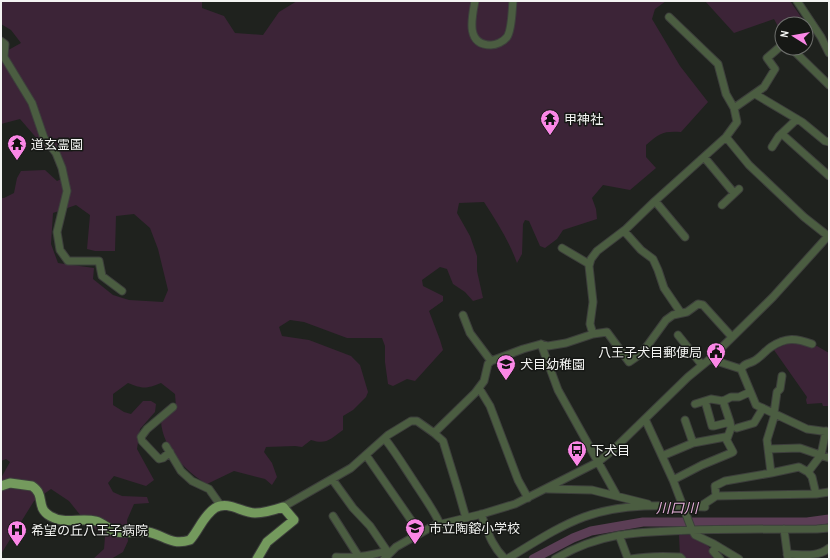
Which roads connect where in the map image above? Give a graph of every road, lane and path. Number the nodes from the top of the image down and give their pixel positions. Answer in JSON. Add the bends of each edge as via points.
{"nodes":[{"id":1,"x":475,"y":1,"type":"edge"},
{"id":2,"x":513,"y":1,"type":"edge"},
{"id":3,"x":797,"y":1,"type":"edge"},
{"id":4,"x":669,"y":17,"type":"dead end"},
{"id":5,"x":1,"y":41,"type":"edge"},
{"id":6,"x":774,"y":52,"type":"edge"},
{"id":7,"x":829,"y":53,"type":"edge"},
{"id":8,"x":799,"y":56,"type":"edge"},
{"id":9,"x":829,"y":86,"type":"edge"},
{"id":10,"x":754,"y":94,"type":"junction"},
{"id":11,"x":734,"y":108,"type":"junction"},
{"id":12,"x":797,"y":119,"type":"junction"},
{"id":13,"x":782,"y":134,"type":"junction"},
{"id":14,"x":726,"y":137,"type":"junction"},
{"id":15,"x":829,"y":142,"type":"edge"},
{"id":16,"x":772,"y":147,"type":"dead end"},
{"id":17,"x":704,"y":157,"type":"junction"},
{"id":18,"x":829,"y":176,"type":"edge"},
{"id":19,"x":654,"y":201,"type":"junction"},
{"id":20,"x":722,"y":205,"type":"dead end"},
{"id":21,"x":624,"y":231,"type":"junction"},
{"id":22,"x":829,"y":235,"type":"edge"},
{"id":23,"x":685,"y":237,"type":"dead end"},
{"id":24,"x":562,"y":248,"type":"dead end"},
{"id":25,"x":589,"y":264,"type":"junction"},
{"id":26,"x":122,"y":291,"type":"dead end"},
{"id":27,"x":681,"y":313,"type":"junction"},
{"id":28,"x":463,"y":315,"type":"dead end"},
{"id":29,"x":593,"y":334,"type":"junction"},
{"id":30,"x":678,"y":334,"type":"dead end"},
{"id":31,"x":732,"y":337,"type":"junction"},
{"id":32,"x":541,"y":344,"type":"junction"},
{"id":33,"x":812,"y":344,"type":"dead end"},
{"id":34,"x":710,"y":359,"type":"junction"},
{"id":35,"x":491,"y":361,"type":"junction"},
{"id":36,"x":702,"y":365,"type":"junction"},
{"id":37,"x":741,"y":369,"type":"junction"},
{"id":38,"x":782,"y":376,"type":"dead end"},
{"id":39,"x":479,"y":388,"type":"junction"},
{"id":40,"x":750,"y":392,"type":"junction"},
{"id":41,"x":705,"y":401,"type":"junction"},
{"id":42,"x":723,"y":401,"type":"junction"},
{"id":43,"x":695,"y":404,"type":"dead end"},
{"id":44,"x":173,"y":407,"type":"dead end"},
{"id":45,"x":763,"y":408,"type":"junction"},
{"id":46,"x":774,"y":414,"type":"junction"},
{"id":47,"x":645,"y":419,"type":"junction"},
{"id":48,"x":685,"y":420,"type":"dead end"},
{"id":49,"x":730,"y":422,"type":"junction"},
{"id":50,"x":442,"y":425,"type":"junction"},
{"id":51,"x":736,"y":428,"type":"dead end"},
{"id":52,"x":828,"y":432,"type":"edge"},
{"id":53,"x":434,"y":433,"type":"junction"},
{"id":54,"x":385,"y":439,"type":"junction"},
{"id":55,"x":727,"y":439,"type":"junction"},
{"id":56,"x":443,"y":441,"type":"junction"},
{"id":57,"x":693,"y":444,"type":"junction"},
{"id":58,"x":768,"y":449,"type":"junction"},
{"id":59,"x":366,"y":455,"type":"junction"},
{"id":60,"x":821,"y":455,"type":"junction"},
{"id":61,"x":662,"y":456,"type":"junction"},
{"id":62,"x":829,"y":458,"type":"edge"},
{"id":63,"x":598,"y":462,"type":"junction"},
{"id":64,"x":808,"y":472,"type":"junction"},
{"id":65,"x":771,"y":473,"type":"junction"},
{"id":66,"x":332,"y":479,"type":"junction"},
{"id":67,"x":673,"y":480,"type":"junction"},
{"id":68,"x":1,"y":486,"type":"edge"},
{"id":69,"x":546,"y":489,"type":"junction"},
{"id":70,"x":829,"y":492,"type":"edge"},
{"id":71,"x":816,"y":494,"type":"junction"},
{"id":72,"x":617,"y":496,"type":"junction"},
{"id":73,"x":716,"y":496,"type":"junction"},
{"id":74,"x":528,"y":498,"type":"junction"},
{"id":75,"x":221,"y":506,"type":"junction"},
{"id":76,"x":656,"y":506,"type":"junction"},
{"id":77,"x":283,"y":507,"type":"junction"},
{"id":78,"x":683,"y":507,"type":"junction"},
{"id":79,"x":481,"y":514,"type":"junction"},
{"id":80,"x":466,"y":518,"type":"junction"},
{"id":81,"x":333,"y":519,"type":"dead end"},
{"id":82,"x":440,"y":524,"type":"junction"},
{"id":83,"x":829,"y":528,"type":"edge"},
{"id":84,"x":691,"y":529,"type":"junction"},
{"id":85,"x":784,"y":529,"type":"junction"},
{"id":86,"x":420,"y":533,"type":"junction"},
{"id":87,"x":619,"y":535,"type":"junction"},
{"id":88,"x":717,"y":546,"type":"junction"},
{"id":89,"x":829,"y":548,"type":"edge"},
{"id":90,"x":387,"y":555,"type":"edge"},
{"id":91,"x":788,"y":556,"type":"edge"},
{"id":92,"x":336,"y":557,"type":"dead end"},
{"id":93,"x":359,"y":557,"type":"junction"},
{"id":94,"x":655,"y":557,"type":"edge"},
{"id":95,"x":734,"y":558,"type":"edge"},
{"id":96,"x":257,"y":559,"type":"edge"},
{"id":97,"x":506,"y":559,"type":"edge"},
{"id":98,"x":556,"y":559,"type":"edge"},
{"id":99,"x":628,"y":559,"type":"edge"},
{"id":100,"x":631,"y":559,"type":"edge"},
{"id":101,"x":682,"y":559,"type":"edge"},
{"id":102,"x":720,"y":559,"type":"edge"}],
"edges":[{"from":1,"to":2,"type":"street","via":[[471,21],[473,34],[481,43],[492,45],[502,41],[510,31]]},
{"from":3,"to":7,"type":"street"},
{"from":4,"to":11,"type":"street","via":[[718,64],[726,94]]},
{"from":5,"to":26,"type":"street","via":[[4,44],[4,57],[32,103],[44,138],[56,153],[62,168],[67,191],[57,232],[60,250],[68,261],[99,261],[102,276]]},
{"from":6,"to":10,"type":"street","via":[[767,58],[775,69],[764,87]]},
{"from":8,"to":9,"type":"street"},
{"from":10,"to":11,"type":"street"},
{"from":10,"to":12,"type":"street"},
{"from":11,"to":14,"type":"street","via":[[737,122]]},
{"from":12,"to":13,"type":"street"},
{"from":12,"to":15,"type":"street"},
{"from":13,"to":16,"type":"street"},
{"from":13,"to":18,"type":"street"},
{"from":14,"to":17,"type":"street"},
{"from":14,"to":22,"type":"street","via":[[750,165],[804,217]]},
{"from":17,"to":19,"type":"street"},
{"from":17,"to":20,"type":"street","via":[[736,191]]},
{"from":19,"to":21,"type":"street"},
{"from":19,"to":23,"type":"street"},
{"from":21,"to":25,"type":"street","via":[[597,251]]},
{"from":21,"to":27,"type":"street","via":[[653,260],[664,288]]},
{"from":22,"to":31,"type":"street","via":[[773,297]]},
{"from":24,"to":25,"type":"street"},
{"from":25,"to":29,"type":"street","via":[[593,302],[590,324]]},
{"from":27,"to":29,"type":"street","via":[[666,320],[642,353],[629,362],[607,332]]},
{"from":27,"to":31,"type":"street","via":[[698,304],[703,305]]},
{"from":28,"to":35,"type":"street","via":[[470,333]]},
{"from":29,"to":32,"type":"street","via":[[566,343],[548,346]]},
{"from":30,"to":36,"type":"street"},
{"from":31,"to":34,"type":"street"},
{"from":32,"to":35,"type":"street"},
{"from":32,"to":63,"type":"street","via":[[558,390]]},
{"from":33,"to":37,"type":"street","via":[[800,339],[789,339],[771,347]]},
{"from":34,"to":36,"type":"street"},
{"from":34,"to":37,"type":"street"},
{"from":35,"to":39,"type":"street"},
{"from":36,"to":47,"type":"street"},
{"from":37,"to":40,"type":"street"},
{"from":38,"to":46,"type":"street"},
{"from":39,"to":50,"type":"street"},
{"from":39,"to":74,"type":"street","via":[[490,406],[518,480]]},
{"from":40,"to":42,"type":"street"},
{"from":40,"to":45,"type":"street","via":[[756,405]]},
{"from":41,"to":42,"type":"street"},
{"from":41,"to":43,"type":"street"},
{"from":41,"to":49,"type":"street","via":[[712,426]]},
{"from":42,"to":49,"type":"street"},
{"from":44,"to":75,"type":"street","via":[[147,429],[141,437],[142,441],[159,459],[168,449],[181,471],[192,481],[209,489]]},
{"from":45,"to":46,"type":"street"},
{"from":45,"to":51,"type":"street","via":[[754,423]]},
{"from":46,"to":52,"type":"street","via":[[807,429]]},
{"from":46,"to":58,"type":"street","via":[[767,440]]},
{"from":47,"to":61,"type":"street"},
{"from":47,"to":63,"type":"street"},
{"from":48,"to":57,"type":"street"},
{"from":49,"to":55,"type":"street","via":[[731,428]]},
{"from":50,"to":53,"type":"street"},
{"from":50,"to":56,"type":"street"},
{"from":52,"to":60,"type":"street"},
{"from":53,"to":54,"type":"street","via":[[417,421],[411,420]]},
{"from":53,"to":56,"type":"street"},
{"from":54,"to":59,"type":"street"},
{"from":54,"to":82,"type":"street","via":[[432,507]]},
{"from":55,"to":57,"type":"street","via":[[725,437]]},
{"from":55,"to":67,"type":"street","via":[[733,452]]},
{"from":56,"to":80,"type":"street"},
{"from":57,"to":61,"type":"street"},
{"from":58,"to":60,"type":"street","via":[[800,448]]},
{"from":58,"to":65,"type":"street"},
{"from":59,"to":66,"type":"street"},
{"from":59,"to":86,"type":"street"},
{"from":60,"to":62,"type":"street"},
{"from":60,"to":64,"type":"street"},
{"from":61,"to":67,"type":"street"},
{"from":63,"to":69,"type":"street"},
{"from":63,"to":72,"type":"street"},
{"from":64,"to":65,"type":"street","via":[[799,467]]},
{"from":64,"to":71,"type":"street","via":[[812,477]]},
{"from":65,"to":73,"type":"street","via":[[725,481],[716,486]]},
{"from":66,"to":77,"type":"street"},
{"from":66,"to":90,"type":"street","via":[[370,526]]},
{"from":67,"to":78,"type":"street"},
{"from":68,"to":75,"type":"main road","via":[[10,483],[32,486],[40,494],[43,511],[57,519],[95,521],[117,532],[147,532],[178,542],[190,540],[207,515]]},
{"from":69,"to":72,"type":"street","via":[[592,490]]},
{"from":69,"to":74,"type":"street"},
{"from":70,"to":71,"type":"street"},
{"from":71,"to":73,"type":"street"},
{"from":72,"to":76,"type":"street"},
{"from":73,"to":78,"type":"street","via":[[703,507]]},
{"from":74,"to":79,"type":"street"},
{"from":75,"to":77,"type":"main road","via":[[250,513]]},
{"from":76,"to":78,"type":"street"},
{"from":76,"to":97,"type":"street","via":[[620,508],[584,517]]},
{"from":77,"to":96,"type":"main road","via":[[294,520],[267,542]]},
{"from":78,"to":84,"type":"street"},
{"from":79,"to":80,"type":"street"},
{"from":79,"to":97,"type":"street","via":[[496,551]]},
{"from":80,"to":82,"type":"street"},
{"from":81,"to":93,"type":"street"},
{"from":82,"to":86,"type":"street"},
{"from":83,"to":85,"type":"street"},
{"from":84,"to":85,"type":"street"},
{"from":84,"to":87,"type":"street"},
{"from":84,"to":88,"type":"street","via":[[696,535]]},
{"from":85,"to":91,"type":"street"},
{"from":86,"to":90,"type":"street"},
{"from":87,"to":98,"type":"street","via":[[587,544]]},
{"from":87,"to":99,"type":"street"},
{"from":88,"to":95,"type":"street"},
{"from":88,"to":102,"type":"street","via":[[713,551]]},
{"from":89,"to":91,"type":"street","via":[[814,555]]},
{"from":90,"to":93,"type":"street"},
{"from":92,"to":93,"type":"street"},
{"from":94,"to":100,"type":"street"},
{"from":94,"to":101,"type":"street"}]}
